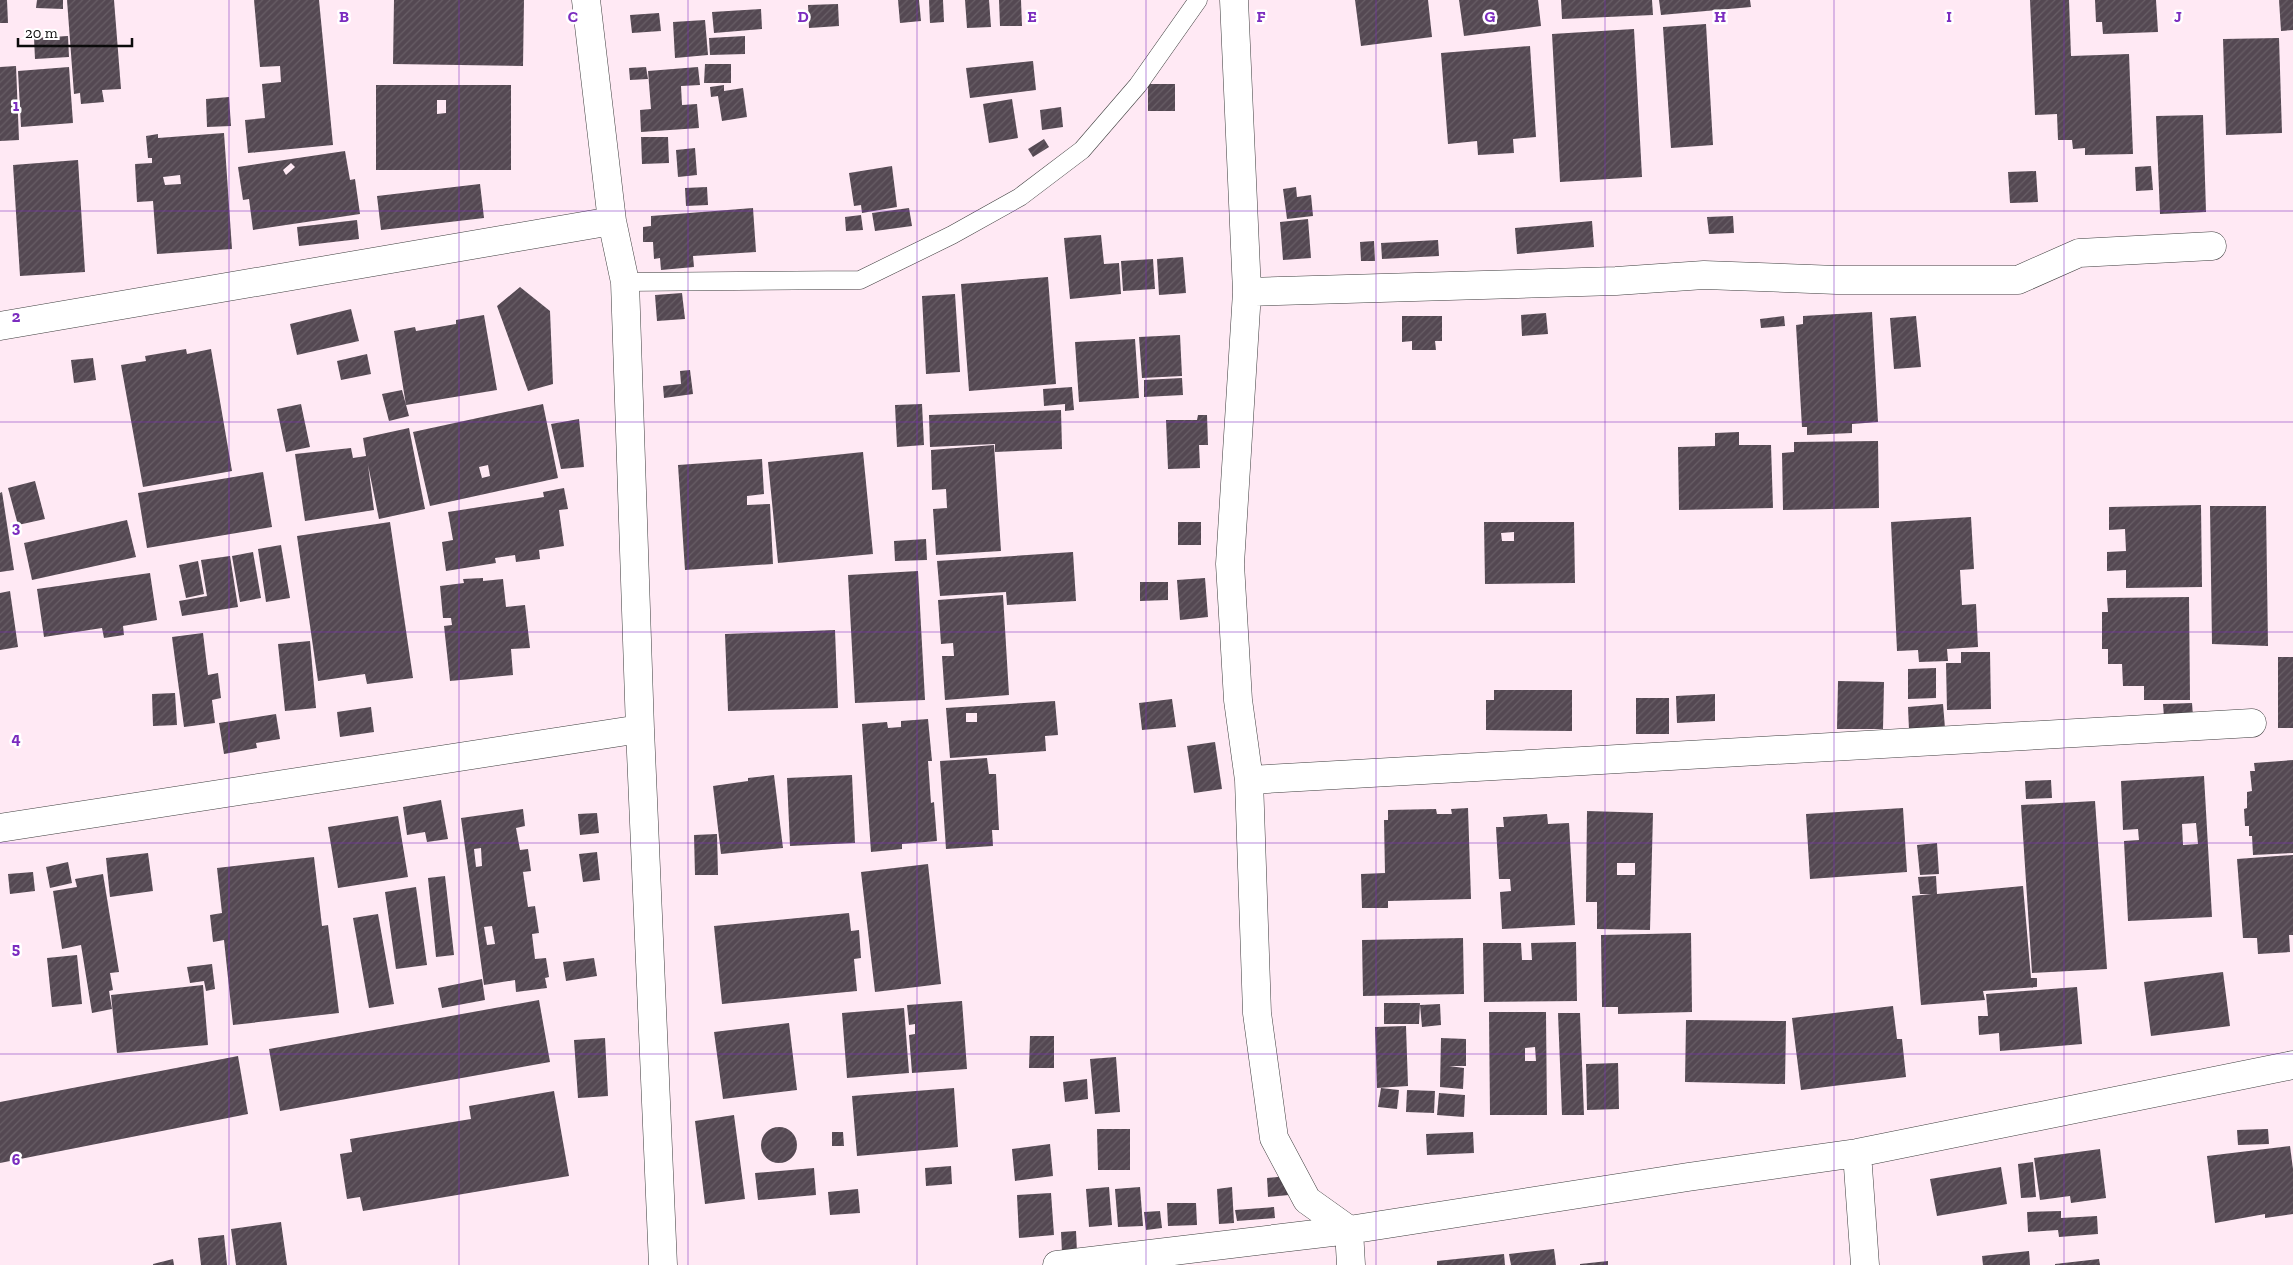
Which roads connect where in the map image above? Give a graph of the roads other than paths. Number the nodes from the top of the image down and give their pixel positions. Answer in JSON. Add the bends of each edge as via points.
{"nodes":[{"id":1,"x":586,"y":0,"type":"edge"},
{"id":2,"x":1198,"y":0,"type":"edge"},
{"id":3,"x":1234,"y":0,"type":"edge"},
{"id":4,"x":612,"y":221,"type":"junction"},
{"id":5,"x":2212,"y":246,"type":"dead end"},
{"id":6,"x":625,"y":282,"type":"junction"},
{"id":7,"x":1246,"y":292,"type":"junction"},
{"id":8,"x":0,"y":326,"type":"edge"},
{"id":9,"x":2252,"y":723,"type":"dead end"},
{"id":10,"x":640,"y":729,"type":"junction"},
{"id":11,"x":1249,"y":780,"type":"junction"},
{"id":12,"x":0,"y":828,"type":"edge"},
{"id":13,"x":2293,"y":1065,"type":"edge"},
{"id":14,"x":1857,"y":1154,"type":"junction"},
{"id":15,"x":1349,"y":1230,"type":"junction"},
{"id":16,"x":664,"y":1265,"type":"edge"},
{"id":17,"x":1057,"y":1265,"type":"edge"},
{"id":18,"x":1351,"y":1265,"type":"edge"},
{"id":19,"x":1865,"y":1265,"type":"edge"}],
"edges":[{"from":1,"to":4,"type":"street"},
{"from":2,"to":6,"type":"lane","via":[[1138,85],[1082,150],[1020,197],[860,280]]},
{"from":3,"to":7,"type":"street"},
{"from":4,"to":6,"type":"street"},
{"from":4,"to":8,"type":"street"},
{"from":5,"to":7,"type":"street","via":[[2079,253],[2018,280],[1837,280],[1704,275],[1616,281]]},
{"from":6,"to":10,"type":"street"},
{"from":7,"to":11,"type":"street","via":[[1230,564],[1238,700]]},
{"from":9,"to":11,"type":"street"},
{"from":10,"to":12,"type":"street"},
{"from":10,"to":16,"type":"street"},
{"from":11,"to":15,"type":"street","via":[[1257,1013],[1274,1138],[1307,1200]]},
{"from":13,"to":14,"type":"street"},
{"from":14,"to":15,"type":"street"},
{"from":14,"to":19,"type":"street"},
{"from":15,"to":17,"type":"street"},
{"from":15,"to":18,"type":"street"}]}
